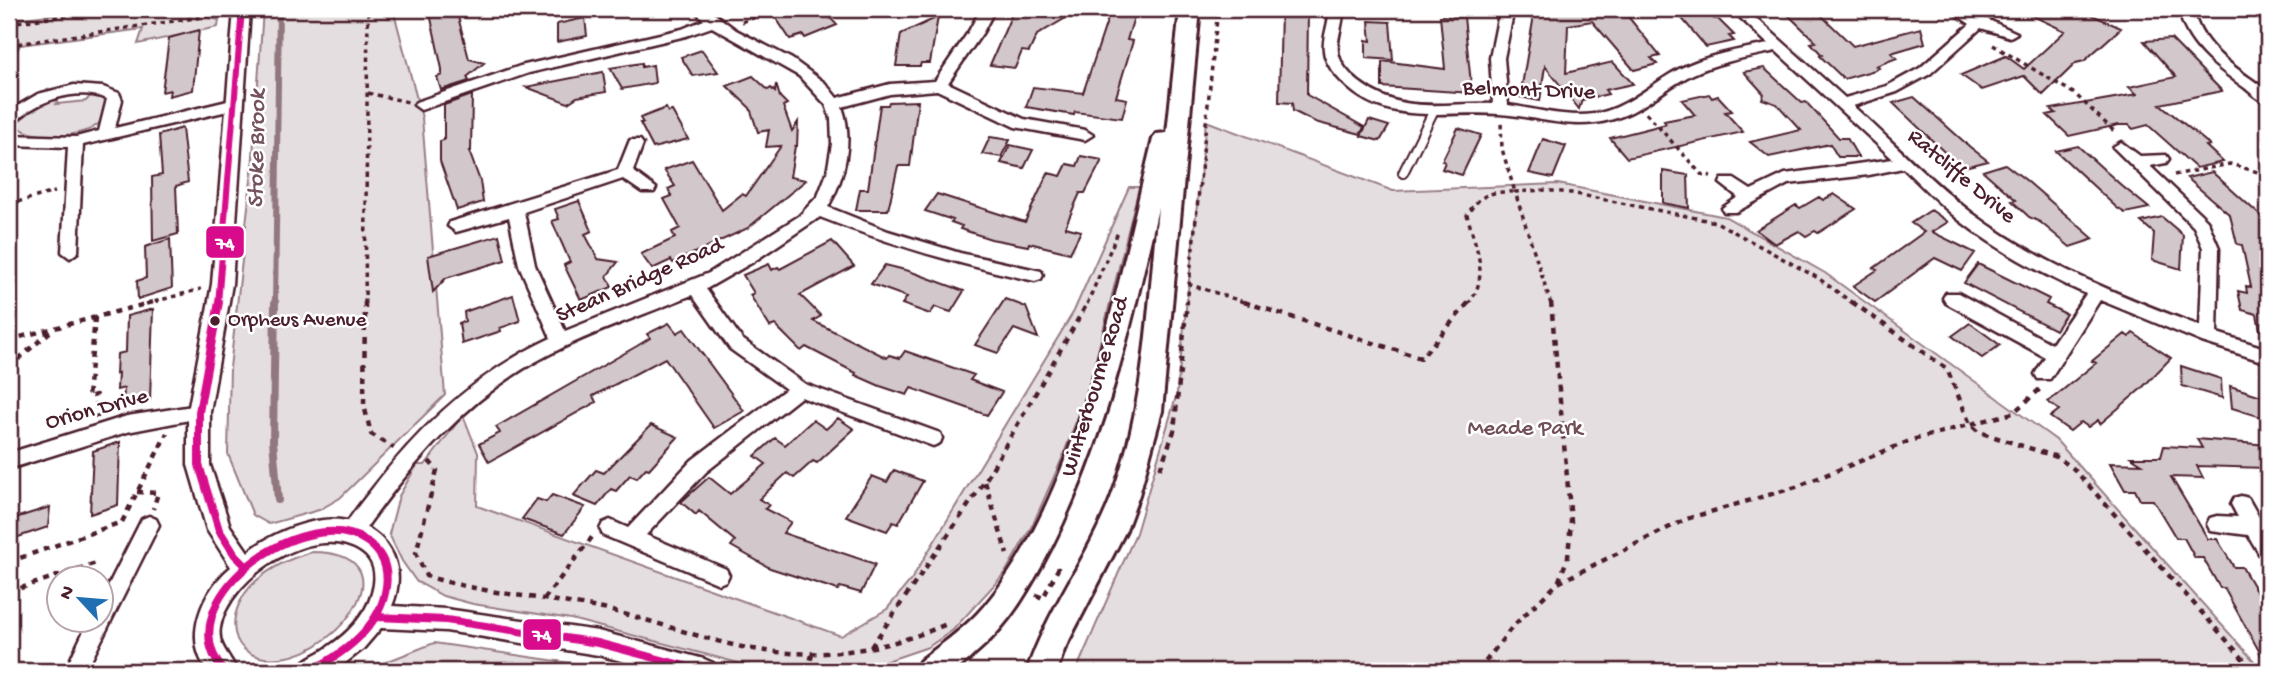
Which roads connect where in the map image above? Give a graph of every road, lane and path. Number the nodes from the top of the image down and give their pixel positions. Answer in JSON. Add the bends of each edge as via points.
{"nodes":[{"id":1,"x":120,"y":9,"type":"edge"},
{"id":2,"x":368,"y":9,"type":"edge"},
{"id":3,"x":777,"y":9,"type":"edge"},
{"id":4,"x":988,"y":9,"type":"edge"},
{"id":5,"x":1190,"y":9,"type":"edge"},
{"id":6,"x":1336,"y":9,"type":"edge"},
{"id":7,"x":1507,"y":9,"type":"edge"},
{"id":8,"x":1738,"y":9,"type":"edge"},
{"id":9,"x":1955,"y":9,"type":"edge"},
{"id":10,"x":2186,"y":9,"type":"edge"},
{"id":11,"x":94,"y":10,"type":"edge"},
{"id":12,"x":242,"y":10,"type":"edge"},
{"id":13,"x":711,"y":19,"type":"edge"},
{"id":14,"x":9,"y":23,"type":"edge"},
{"id":15,"x":1975,"y":27,"type":"junction"},
{"id":16,"x":2010,"y":33,"type":"dead end"},
{"id":17,"x":9,"y":45,"type":"edge"},
{"id":18,"x":1778,"y":46,"type":"junction"},
{"id":19,"x":1184,"y":61,"type":"junction"},
{"id":20,"x":939,"y":85,"type":"junction"},
{"id":21,"x":368,"y":93,"type":"junction"},
{"id":22,"x":2268,"y":98,"type":"edge"},
{"id":23,"x":236,"y":104,"type":"junction"},
{"id":24,"x":834,"y":104,"type":"junction"},
{"id":25,"x":1842,"y":104,"type":"junction"},
{"id":26,"x":421,"y":105,"type":"joint"},
{"id":27,"x":1639,"y":105,"type":"junction"},
{"id":28,"x":1501,"y":109,"type":"junction"},
{"id":29,"x":1433,"y":112,"type":"junction"},
{"id":30,"x":9,"y":119,"type":"edge"},
{"id":31,"x":106,"y":134,"type":"junction"},
{"id":32,"x":1085,"y":135,"type":"dead end"},
{"id":33,"x":9,"y":140,"type":"edge"},
{"id":34,"x":76,"y":142,"type":"junction"},
{"id":35,"x":635,"y":145,"type":"dead end"},
{"id":36,"x":2121,"y":147,"type":"joint"},
{"id":37,"x":2161,"y":159,"type":"dead end"},
{"id":38,"x":1906,"y":162,"type":"junction"},
{"id":39,"x":2137,"y":162,"type":"junction"},
{"id":40,"x":625,"y":173,"type":"junction"},
{"id":41,"x":1403,"y":173,"type":"dead end"},
{"id":42,"x":2268,"y":175,"type":"edge"},
{"id":43,"x":2156,"y":179,"type":"junction"},
{"id":44,"x":1728,"y":183,"type":"joint"},
{"id":45,"x":72,"y":188,"type":"junction"},
{"id":46,"x":648,"y":188,"type":"dead end"},
{"id":47,"x":1515,"y":192,"type":"junction"},
{"id":48,"x":1750,"y":197,"type":"junction"},
{"id":49,"x":9,"y":204,"type":"edge"},
{"id":50,"x":1730,"y":208,"type":"dead end"},
{"id":51,"x":515,"y":209,"type":"junction"},
{"id":52,"x":817,"y":209,"type":"junction"},
{"id":53,"x":456,"y":226,"type":"dead end"},
{"id":54,"x":1119,"y":228,"type":"dead end"},
{"id":55,"x":70,"y":252,"type":"dead end"},
{"id":56,"x":1035,"y":275,"type":"dead end"},
{"id":57,"x":222,"y":284,"type":"junction"},
{"id":58,"x":1188,"y":284,"type":"dead end"},
{"id":59,"x":695,"y":287,"type":"junction"},
{"id":60,"x":2096,"y":292,"type":"junction"},
{"id":61,"x":1952,"y":298,"type":"dead end"},
{"id":62,"x":95,"y":317,"type":"junction"},
{"id":63,"x":54,"y":328,"type":"junction"},
{"id":64,"x":2207,"y":337,"type":"junction"},
{"id":65,"x":9,"y":340,"type":"edge"},
{"id":66,"x":561,"y":341,"type":"junction"},
{"id":67,"x":2055,"y":354,"type":"junction"},
{"id":68,"x":2268,"y":356,"type":"edge"},
{"id":69,"x":9,"y":367,"type":"edge"},
{"id":70,"x":2044,"y":374,"type":"joint"},
{"id":71,"x":799,"y":390,"type":"junction"},
{"id":72,"x":199,"y":412,"type":"junction"},
{"id":73,"x":175,"y":416,"type":"junction"},
{"id":74,"x":1970,"y":424,"type":"junction"},
{"id":75,"x":97,"y":434,"type":"junction"},
{"id":76,"x":933,"y":438,"type":"dead end"},
{"id":77,"x":410,"y":454,"type":"junction"},
{"id":78,"x":9,"y":461,"type":"edge"},
{"id":79,"x":985,"y":481,"type":"junction"},
{"id":80,"x":137,"y":492,"type":"junction"},
{"id":81,"x":2241,"y":504,"type":"dead end"},
{"id":82,"x":2217,"y":524,"type":"dead end"},
{"id":83,"x":149,"y":525,"type":"joint"},
{"id":84,"x":2255,"y":527,"type":"junction"},
{"id":85,"x":610,"y":529,"type":"joint"},
{"id":86,"x":351,"y":533,"type":"junction"},
{"id":87,"x":631,"y":538,"type":"junction"},
{"id":88,"x":2268,"y":551,"type":"edge"},
{"id":89,"x":1008,"y":558,"type":"dead end"},
{"id":90,"x":9,"y":562,"type":"edge"},
{"id":91,"x":99,"y":562,"type":"dead end"},
{"id":92,"x":246,"y":566,"type":"junction"},
{"id":93,"x":719,"y":575,"type":"dead end"},
{"id":94,"x":1073,"y":575,"type":"dead end"},
{"id":95,"x":1558,"y":583,"type":"junction"},
{"id":96,"x":116,"y":590,"type":"edge"},
{"id":97,"x":9,"y":592,"type":"edge"},
{"id":98,"x":1034,"y":594,"type":"dead end"},
{"id":99,"x":544,"y":599,"type":"junction"},
{"id":100,"x":377,"y":617,"type":"junction"},
{"id":101,"x":960,"y":617,"type":"dead end"},
{"id":102,"x":94,"y":634,"type":"edge"},
{"id":103,"x":870,"y":648,"type":"junction"},
{"id":104,"x":812,"y":654,"type":"junction"},
{"id":105,"x":75,"y":671,"type":"edge"},
{"id":106,"x":224,"y":671,"type":"edge"},
{"id":107,"x":310,"y":671,"type":"edge"},
{"id":108,"x":704,"y":671,"type":"edge"},
{"id":109,"x":807,"y":671,"type":"edge"},
{"id":110,"x":930,"y":671,"type":"edge"},
{"id":111,"x":1042,"y":671,"type":"edge"},
{"id":112,"x":1478,"y":671,"type":"edge"},
{"id":113,"x":2254,"y":671,"type":"edge"}],
"edges":[{"from":1,"to":11,"type":"path"},
{"from":2,"to":21,"type":"path"},
{"from":3,"to":13,"type":"path","via":[[757,18]]},
{"from":4,"to":20,"type":"street"},
{"from":5,"to":19,"type":"main road","name":"Winterbourne Road"},
{"from":6,"to":29,"type":"street","name":"Belmont Drive","via":[[1338,24],[1331,51],[1340,72],[1361,93],[1403,110]]},
{"from":7,"to":28,"type":"street","via":[[1497,58]]},
{"from":8,"to":18,"type":"street","name":"Ratcliffe Drive"},
{"from":9,"to":15,"type":"street"},
{"from":10,"to":22,"type":"street","via":[[2203,47]]},
{"from":11,"to":14,"type":"path"},
{"from":12,"to":17,"type":"path"},
{"from":12,"to":23,"type":"street"},
{"from":13,"to":24,"type":"street","via":[[809,77]]},
{"from":13,"to":26,"type":"street","via":[[686,32],[525,69]]},
{"from":15,"to":16,"type":"street"},
{"from":15,"to":25,"type":"street","via":[[1926,71],[1892,89]]},
{"from":15,"to":36,"type":"path","via":[[2075,94],[2130,146]]},
{"from":18,"to":25,"type":"street","name":"Ratcliffe Drive"},
{"from":18,"to":27,"type":"street","name":"Belmont Drive","via":[[1678,76]]},
{"from":19,"to":110,"type":"main road","name":"Winterbourne Road","via":[[1100,393],[1061,502],[1016,586],[992,619]]},
{"from":19,"to":111,"type":"main road","name":"Winterbourne Road","via":[[1149,411],[1112,530]]},
{"from":20,"to":24,"type":"street","via":[[890,89]]},
{"from":20,"to":32,"type":"street","via":[[1020,123]]},
{"from":21,"to":26,"type":"path"},
{"from":21,"to":77,"type":"path","via":[[364,405],[371,434]]},
{"from":23,"to":31,"type":"street"},
{"from":23,"to":57,"type":"street"},
{"from":24,"to":52,"type":"street","name":"Stean Bridge Road","via":[[841,137],[837,170]]},
{"from":25,"to":38,"type":"street","name":"Ratcliffe Drive"},
{"from":27,"to":28,"type":"street","name":"Belmont Drive","via":[[1604,117],[1556,120]]},
{"from":27,"to":44,"type":"path","via":[[1701,174]]},
{"from":28,"to":29,"type":"street","name":"Belmont Drive"},
{"from":28,"to":47,"type":"path","via":[[1502,149]]},
{"from":29,"to":41,"type":"lane"},
{"from":30,"to":31,"type":"street","via":[[41,96],[102,91],[115,100]]},
{"from":31,"to":34,"type":"street"},
{"from":33,"to":34,"type":"street"},
{"from":34,"to":45,"type":"street"},
{"from":35,"to":40,"type":"street"},
{"from":36,"to":39,"type":"street"},
{"from":37,"to":39,"type":"street"},
{"from":38,"to":48,"type":"street","via":[[1785,179]]},
{"from":38,"to":60,"type":"street","name":"Ratcliffe Drive","via":[[1992,236]]},
{"from":39,"to":43,"type":"street"},
{"from":40,"to":46,"type":"street"},
{"from":40,"to":51,"type":"street"},
{"from":42,"to":43,"type":"path","via":[[2230,164]]},
{"from":43,"to":64,"type":"street","via":[[2200,223],[2211,248]]},
{"from":44,"to":48,"type":"street"},
{"from":45,"to":49,"type":"path"},
{"from":45,"to":55,"type":"street"},
{"from":47,"to":58,"type":"path","via":[[1489,191],[1477,198],[1467,215],[1482,273],[1476,294],[1421,358]]},
{"from":47,"to":74,"type":"path","via":[[1571,194],[1716,222],[1818,278],[1947,369]]},
{"from":47,"to":95,"type":"path","via":[[1553,309],[1571,522],[1568,557]]},
{"from":48,"to":50,"type":"street"},
{"from":51,"to":53,"type":"street"},
{"from":51,"to":66,"type":"street","via":[[527,265]]},
{"from":52,"to":56,"type":"street","via":[[960,259]]},
{"from":52,"to":59,"type":"street","name":"Stean Bridge Road","via":[[758,251]]},
{"from":54,"to":79,"type":"path","via":[[1090,299]]},
{"from":57,"to":62,"type":"path"},
{"from":57,"to":72,"type":"street"},
{"from":59,"to":66,"type":"street","name":"Stean Bridge Road"},
{"from":59,"to":71,"type":"street","via":[[736,344]]},
{"from":60,"to":64,"type":"street","name":"Ratcliffe Drive"},
{"from":60,"to":67,"type":"street"},
{"from":61,"to":67,"type":"street"},
{"from":62,"to":63,"type":"path"},
{"from":62,"to":75,"type":"path","via":[[88,397],[96,395]]},
{"from":63,"to":65,"type":"path"},
{"from":63,"to":69,"type":"path"},
{"from":64,"to":68,"type":"street","name":"Ratcliffe Drive"},
{"from":66,"to":77,"type":"street","name":"Stean Bridge Road","via":[[496,377],[439,422]]},
{"from":67,"to":70,"type":"street"},
{"from":70,"to":74,"type":"path","via":[[2046,383],[2013,413]]},
{"from":71,"to":76,"type":"street"},
{"from":71,"to":87,"type":"street","via":[[699,466]]},
{"from":72,"to":73,"type":"street","name":"Orion Drive"},
{"from":72,"to":92,"type":"street","via":[[199,466],[219,530]]},
{"from":73,"to":75,"type":"street","name":"Orion Drive"},
{"from":73,"to":80,"type":"path"},
{"from":74,"to":95,"type":"path","via":[[1912,440],[1796,487],[1686,519]]},
{"from":74,"to":113,"type":"path","via":[[1979,432],[2057,457],[2074,469]]},
{"from":75,"to":78,"type":"street","name":"Orion Drive"},
{"from":77,"to":86,"type":"street","name":"Stean Bridge Road"},
{"from":77,"to":99,"type":"path","via":[[428,460],[437,470],[416,553],[426,576]]},
{"from":79,"to":89,"type":"path"},
{"from":79,"to":103,"type":"path"},
{"from":80,"to":83,"type":"path","via":[[158,493]]},
{"from":80,"to":90,"type":"path","via":[[122,522]]},
{"from":81,"to":84,"type":"street"},
{"from":82,"to":84,"type":"street"},
{"from":83,"to":96,"type":"street"},
{"from":84,"to":88,"type":"street"},
{"from":85,"to":87,"type":"street"},
{"from":85,"to":99,"type":"path","via":[[594,534]]},
{"from":86,"to":92,"type":"street","via":[[317,532],[286,540]]},
{"from":86,"to":100,"type":"street","via":[[369,541],[382,556],[387,578]]},
{"from":87,"to":93,"type":"street"},
{"from":91,"to":97,"type":"path"},
{"from":92,"to":106,"type":"street","via":[[218,598],[207,631],[210,653]]},
{"from":94,"to":98,"type":"path","via":[[1058,569],[1043,598]]},
{"from":95,"to":112,"type":"path","via":[[1513,626]]},
{"from":99,"to":104,"type":"path","via":[[596,607],[741,647]]},
{"from":100,"to":107,"type":"street","via":[[344,651]]},
{"from":100,"to":108,"type":"street","via":[[446,620],[598,643]]},
{"from":101,"to":103,"type":"path","via":[[922,636]]},
{"from":102,"to":105,"type":"street"},
{"from":103,"to":104,"type":"path"},
{"from":104,"to":109,"type":"path"}]}
